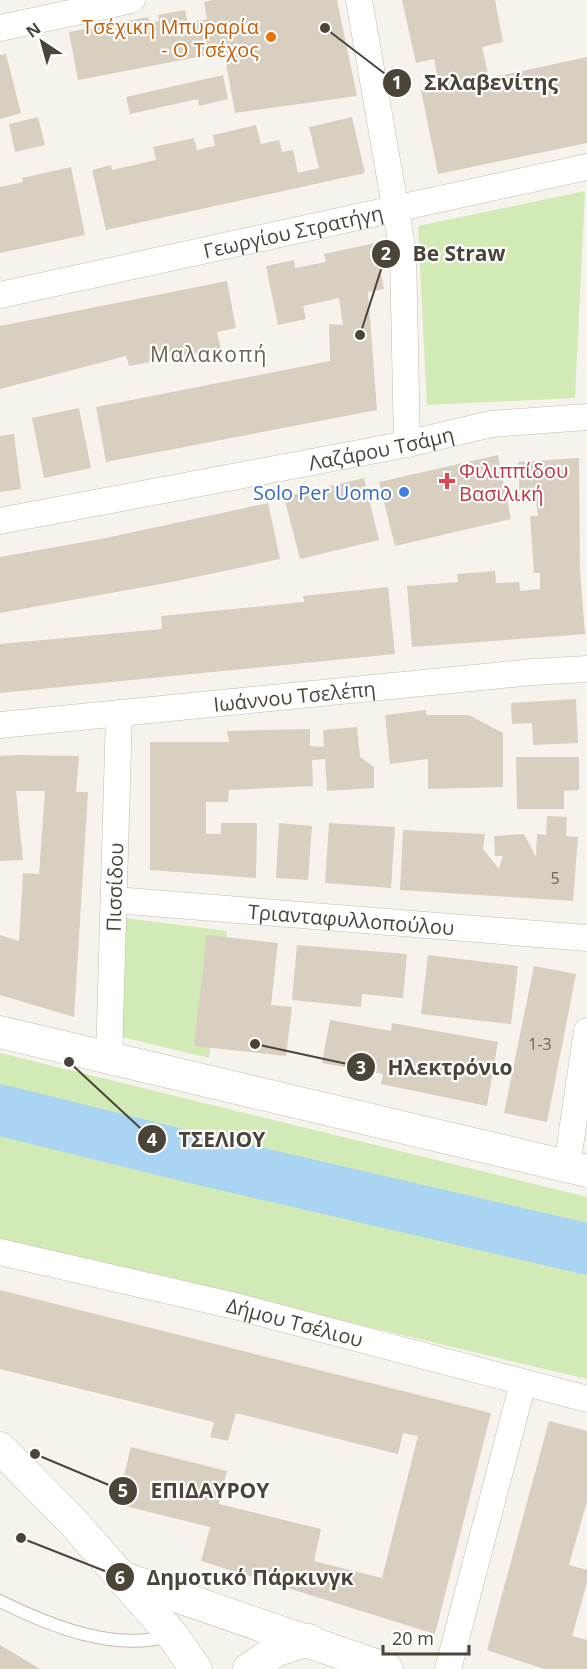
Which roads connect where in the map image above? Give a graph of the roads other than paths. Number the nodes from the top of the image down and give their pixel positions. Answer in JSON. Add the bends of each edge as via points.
{"nodes":[{"id":1,"x":132,"y":0,"type":"edge"},
{"id":2,"x":358,"y":0,"type":"edge"},
{"id":3,"x":0,"y":28,"type":"edge"},
{"id":4,"x":587,"y":167,"type":"edge"},
{"id":5,"x":396,"y":208,"type":"junction"},
{"id":6,"x":0,"y":295,"type":"edge"},
{"id":7,"x":587,"y":417,"type":"edge"},
{"id":8,"x":407,"y":444,"type":"junction"},
{"id":9,"x":0,"y":521,"type":"edge"},
{"id":10,"x":587,"y":669,"type":"edge"},
{"id":11,"x":119,"y":713,"type":"junction"},
{"id":12,"x":0,"y":725,"type":"edge"},
{"id":13,"x":115,"y":900,"type":"junction"},
{"id":14,"x":587,"y":938,"type":"edge"},
{"id":15,"x":587,"y":1031,"type":"edge"},
{"id":16,"x":0,"y":1032,"type":"edge"},
{"id":17,"x":109,"y":1059,"type":"junction"},
{"id":18,"x":577,"y":1169,"type":"edge"},
{"id":19,"x":0,"y":1252,"type":"edge"},
{"id":20,"x":523,"y":1383,"type":"junction"},
{"id":21,"x":587,"y":1399,"type":"edge"},
{"id":22,"x":0,"y":1448,"type":"edge"},
{"id":23,"x":120,"y":1577,"type":"junction"},
{"id":24,"x":0,"y":1601,"type":"edge"},
{"id":25,"x":172,"y":1635,"type":"junction"},
{"id":26,"x":309,"y":1640,"type":"junction"},
{"id":27,"x":196,"y":1669,"type":"edge"},
{"id":28,"x":249,"y":1669,"type":"edge"},
{"id":29,"x":387,"y":1669,"type":"edge"},
{"id":30,"x":448,"y":1669,"type":"edge"}],
"edges":[{"from":1,"to":3,"type":"street"},
{"from":2,"to":5,"type":"street"},
{"from":4,"to":5,"type":"street","name":"Γεωργίου Στρατήγη"},
{"from":5,"to":6,"type":"street","name":"Γεωργίου Στρατήγη"},
{"from":5,"to":8,"type":"street","via":[[403,252]]},
{"from":7,"to":8,"type":"street","name":"Λαζάρου Τσάμη","via":[[491,424]]},
{"from":8,"to":9,"type":"street","name":"Λαζάρου Τσάμη"},
{"from":10,"to":11,"type":"street","name":"Ιωάννου Τσελέπη"},
{"from":11,"to":12,"type":"street","name":"Ιωάννου Τσελέπη"},
{"from":11,"to":13,"type":"street","name":"Πισσίδου"},
{"from":13,"to":14,"type":"street","name":"Τριανταφυλλοπούλου"},
{"from":13,"to":17,"type":"street","name":"Πισσίδου"},
{"from":15,"to":18,"type":"street"},
{"from":16,"to":17,"type":"street"},
{"from":17,"to":18,"type":"street"},
{"from":19,"to":20,"type":"street","name":"Δήμου Τσέλιου","via":[[235,1306]]},
{"from":20,"to":21,"type":"street","name":"Δήμου Τσέλιου"},
{"from":20,"to":30,"type":"street"},
{"from":22,"to":23,"type":"street","via":[[73,1522]]},
{"from":23,"to":25,"type":"street"},
{"from":23,"to":26,"type":"street"},
{"from":24,"to":25,"type":"lane","via":[[67,1630],[141,1640]]},
{"from":25,"to":27,"type":"street"},
{"from":26,"to":28,"type":"street","via":[[278,1650]]},
{"from":26,"to":29,"type":"street"}]}
